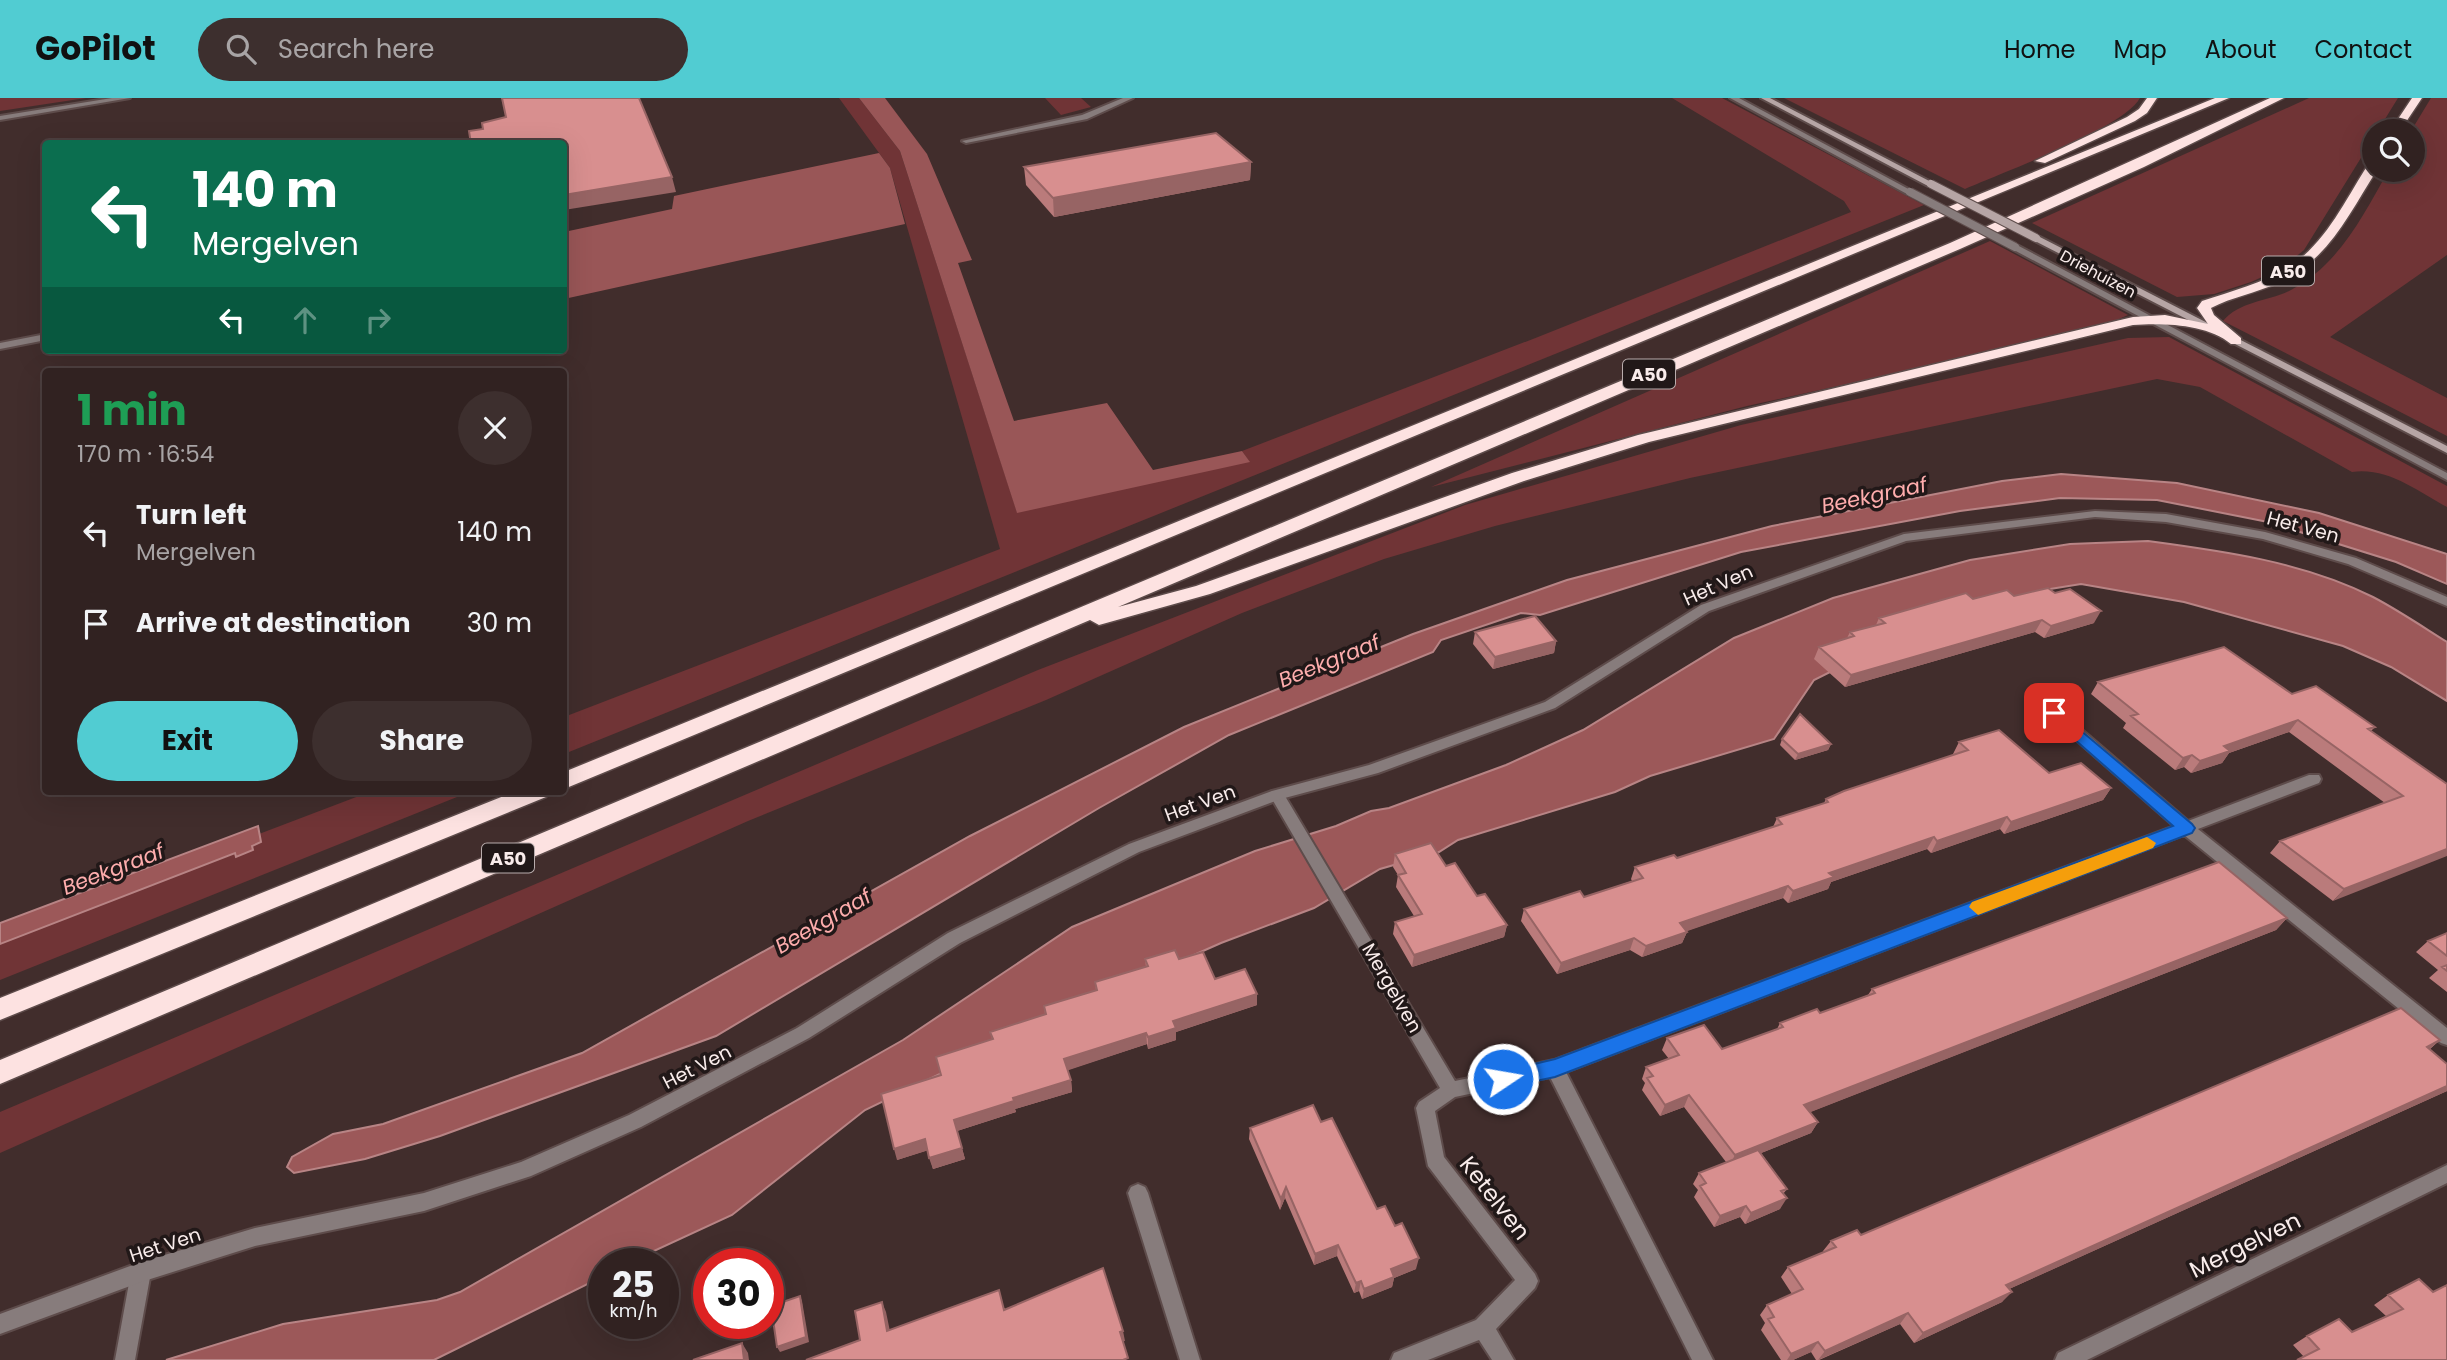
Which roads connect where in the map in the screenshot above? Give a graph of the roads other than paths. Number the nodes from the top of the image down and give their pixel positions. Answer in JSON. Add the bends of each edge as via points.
{"nodes":[{"id":1,"x":126,"y":98,"type":"edge"},
{"id":2,"x":1129,"y":98,"type":"edge"},
{"id":3,"x":1734,"y":98,"type":"edge"},
{"id":4,"x":1765,"y":98,"type":"edge"},
{"id":5,"x":2152,"y":98,"type":"edge"},
{"id":6,"x":2224,"y":98,"type":"edge"},
{"id":7,"x":2279,"y":98,"type":"edge"},
{"id":8,"x":2417,"y":98,"type":"edge"},
{"id":9,"x":0,"y":118,"type":"edge"},
{"id":10,"x":2403,"y":119,"type":"edge"},
{"id":11,"x":966,"y":141,"type":"dead end"},
{"id":12,"x":2363,"y":182,"type":"edge"},
{"id":13,"x":1928,"y":221,"type":"junction"},
{"id":14,"x":2149,"y":319,"type":"junction"},
{"id":15,"x":2214,"y":330,"type":"junction"},
{"id":16,"x":42,"y":338,"type":"edge"},
{"id":17,"x":2236,"y":341,"type":"junction"},
{"id":18,"x":0,"y":346,"type":"edge"},
{"id":19,"x":2447,"y":450,"type":"edge"},
{"id":20,"x":2447,"y":477,"type":"edge"},
{"id":21,"x":2447,"y":602,"type":"edge"},
{"id":22,"x":1016,"y":643,"type":"junction"},
{"id":23,"x":2054,"y":713,"type":"dead end"},
{"id":24,"x":2314,"y":779,"type":"dead end"},
{"id":25,"x":567,"y":780,"type":"edge"},
{"id":26,"x":528,"y":795,"type":"edge"},
{"id":27,"x":1277,"y":795,"type":"junction"},
{"id":28,"x":2186,"y":828,"type":"junction"},
{"id":29,"x":0,"y":1009,"type":"edge"},
{"id":30,"x":2447,"y":1038,"type":"edge"},
{"id":31,"x":1555,"y":1068,"type":"junction"},
{"id":32,"x":0,"y":1072,"type":"edge"},
{"id":33,"x":1451,"y":1090,"type":"junction"},
{"id":34,"x":2447,"y":1174,"type":"edge"},
{"id":35,"x":1138,"y":1193,"type":"dead end"},
{"id":36,"x":141,"y":1272,"type":"junction"},
{"id":37,"x":0,"y":1324,"type":"edge"},
{"id":38,"x":1483,"y":1328,"type":"junction"},
{"id":39,"x":126,"y":1355,"type":"edge"},
{"id":40,"x":1190,"y":1360,"type":"edge"},
{"id":41,"x":1401,"y":1360,"type":"edge"},
{"id":42,"x":1504,"y":1360,"type":"edge"},
{"id":43,"x":1703,"y":1360,"type":"edge"},
{"id":44,"x":2065,"y":1360,"type":"edge"}],
"edges":[{"from":1,"to":9,"type":"street"},
{"from":2,"to":11,"type":"street","via":[[1084,117]]},
{"from":3,"to":14,"type":"street","name":"Driehuizen","bridge":true},
{"from":4,"to":15,"type":"main road","name":"Driehuizen","bridge":true},
{"from":5,"to":13,"type":"highway","number":"A50","via":[[2131,119],[1992,183]]},
{"from":6,"to":13,"type":"highway","number":"A50"},
{"from":7,"to":22,"type":"highway","number":"A50","via":[[1955,246]]},
{"from":8,"to":10,"type":"highway"},
{"from":12,"to":17,"type":"highway","number":"A50","via":[[2332,233],[2309,259],[2268,283],[2207,304],[2208,317]]},
{"from":13,"to":25,"type":"highway","number":"A50"},
{"from":14,"to":15,"type":"highway","number":"A50"},
{"from":14,"to":20,"type":"street","name":"Driehuizen"},
{"from":14,"to":22,"type":"highway","number":"A50","via":[[1644,438],[1518,477],[1203,590]]},
{"from":15,"to":17,"type":"main road","name":"Driehuizen"},
{"from":16,"to":18,"type":"street"},
{"from":17,"to":19,"type":"main road","name":"Driehuizen"},
{"from":21,"to":27,"type":"street","name":"Het Ven","via":[[2352,561],[2265,536],[2166,518],[2095,514],[1904,538],[1705,608],[1549,705],[1373,769]]},
{"from":22,"to":32,"type":"highway","number":"A50"},
{"from":23,"to":28,"type":"street"},
{"from":24,"to":28,"type":"street"},
{"from":26,"to":29,"type":"highway","number":"A50"},
{"from":27,"to":33,"type":"street","name":"Mergelven"},
{"from":27,"to":36,"type":"street","name":"Het Ven","via":[[1133,848],[954,938],[803,1033],[635,1121],[524,1170],[424,1202],[255,1237]]},
{"from":28,"to":30,"type":"street"},
{"from":28,"to":31,"type":"street"},
{"from":31,"to":33,"type":"street"},
{"from":31,"to":43,"type":"street"},
{"from":33,"to":38,"type":"street","name":"Ketelven","via":[[1425,1108],[1435,1160],[1528,1281]]},
{"from":34,"to":44,"type":"street","name":"Mergelven"},
{"from":35,"to":40,"type":"street"},
{"from":36,"to":37,"type":"street","name":"Het Ven"},
{"from":36,"to":39,"type":"street"},
{"from":38,"to":41,"type":"street","name":"Ketelven"},
{"from":38,"to":42,"type":"street"}]}
